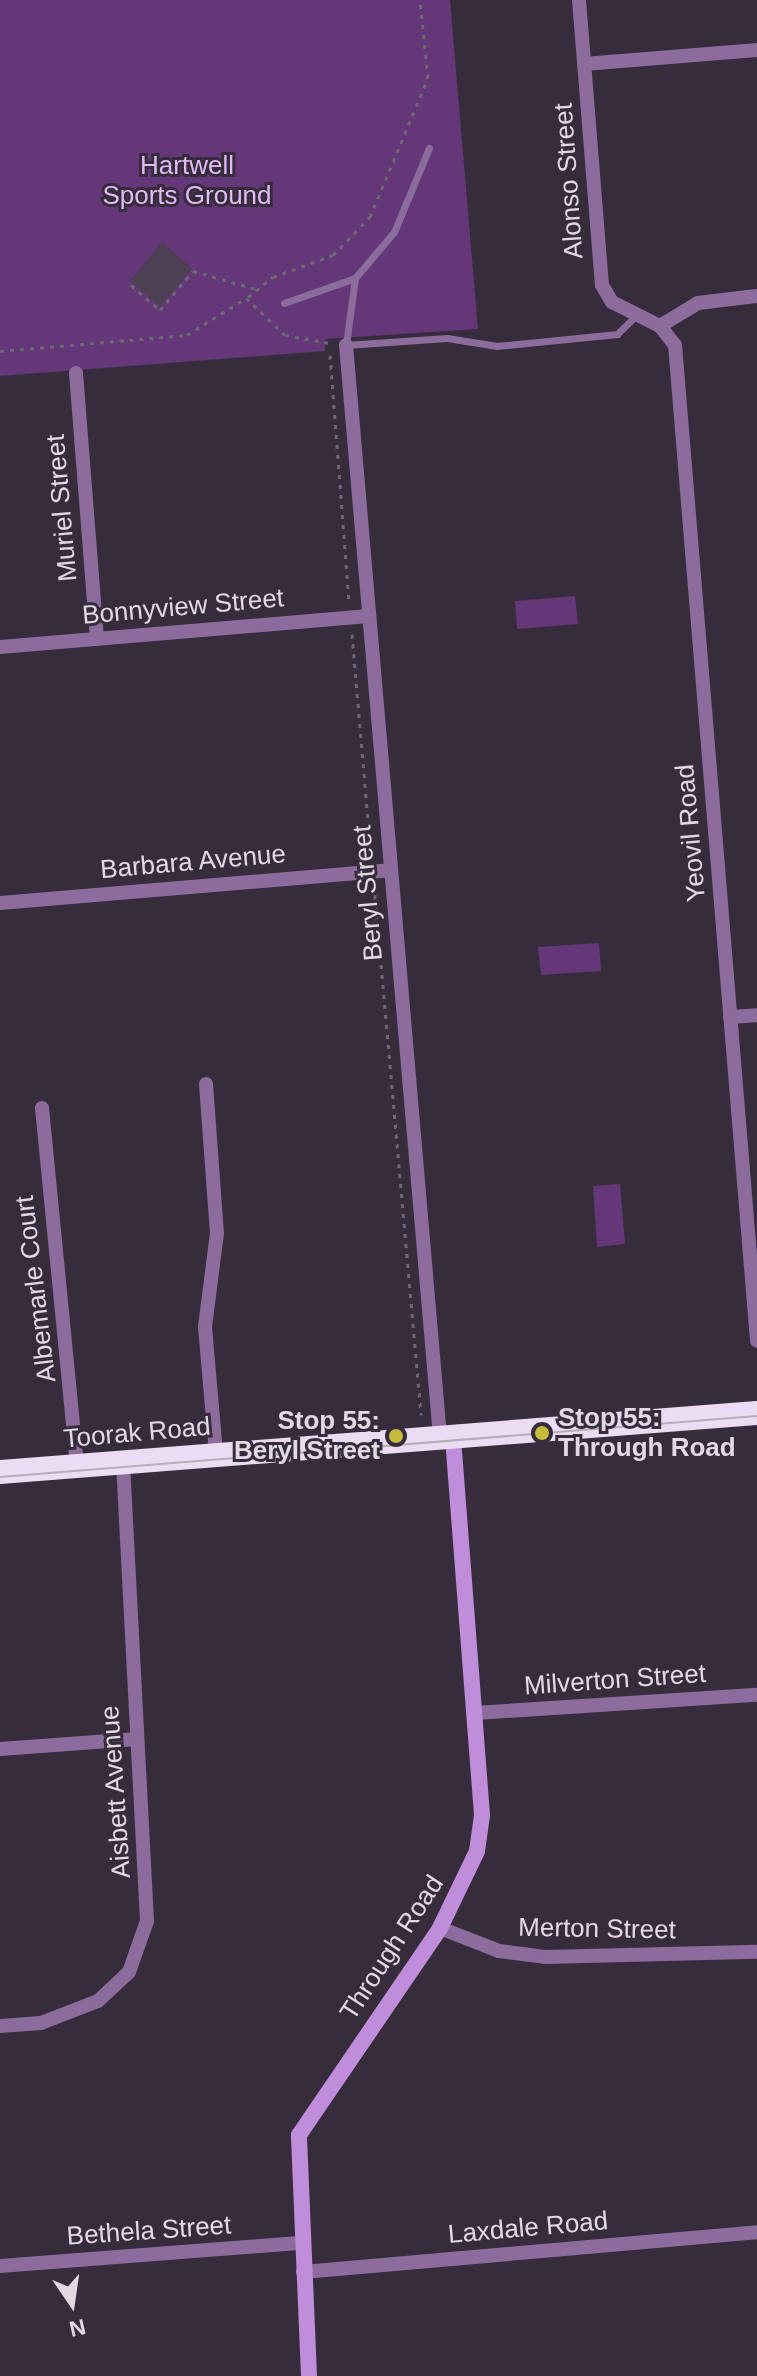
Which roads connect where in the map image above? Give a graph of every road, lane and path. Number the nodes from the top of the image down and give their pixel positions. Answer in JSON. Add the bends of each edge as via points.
{"nodes":[{"id":1,"x":420,"y":0,"type":"edge"},
{"id":2,"x":579,"y":0,"type":"edge"},
{"id":3,"x":757,"y":50,"type":"edge"},
{"id":4,"x":584,"y":64,"type":"junction"},
{"id":5,"x":429,"y":148,"type":"dead end"},
{"id":6,"x":355,"y":278,"type":"junction"},
{"id":7,"x":131,"y":285,"type":"dead end"},
{"id":8,"x":256,"y":289,"type":"junction"},
{"id":9,"x":757,"y":296,"type":"edge"},
{"id":10,"x":246,"y":298,"type":"junction"},
{"id":11,"x":284,"y":303,"type":"dead end"},
{"id":12,"x":638,"y":314,"type":"junction"},
{"id":13,"x":660,"y":326,"type":"junction"},
{"id":14,"x":329,"y":343,"type":"dead end"},
{"id":15,"x":346,"y":345,"type":"junction"},
{"id":16,"x":0,"y":351,"type":"edge"},
{"id":17,"x":76,"y":373,"type":"dead end"},
{"id":18,"x":369,"y":616,"type":"junction"},
{"id":19,"x":97,"y":638,"type":"junction"},
{"id":20,"x":0,"y":647,"type":"edge"},
{"id":21,"x":390,"y":870,"type":"junction"},
{"id":22,"x":0,"y":903,"type":"edge"},
{"id":23,"x":757,"y":1015,"type":"edge"},
{"id":24,"x":730,"y":1017,"type":"junction"},
{"id":25,"x":206,"y":1084,"type":"dead end"},
{"id":26,"x":42,"y":1108,"type":"dead end"},
{"id":27,"x":757,"y":1341,"type":"edge"},
{"id":28,"x":757,"y":1413,"type":"edge"},
{"id":29,"x":446,"y":1436,"type":"junction"},
{"id":30,"x":216,"y":1454,"type":"junction"},
{"id":31,"x":123,"y":1462,"type":"junction"},
{"id":32,"x":77,"y":1466,"type":"junction"},
{"id":33,"x":0,"y":1472,"type":"edge"},
{"id":34,"x":757,"y":1695,"type":"edge"},
{"id":35,"x":475,"y":1713,"type":"junction"},
{"id":36,"x":137,"y":1739,"type":"junction"},
{"id":37,"x":0,"y":1749,"type":"edge"},
{"id":38,"x":440,"y":1928,"type":"junction"},
{"id":39,"x":757,"y":1952,"type":"edge"},
{"id":40,"x":0,"y":2026,"type":"edge"},
{"id":41,"x":757,"y":2232,"type":"edge"},
{"id":42,"x":302,"y":2243,"type":"junction"},
{"id":43,"x":0,"y":2266,"type":"edge"},
{"id":44,"x":303,"y":2272,"type":"junction"},
{"id":45,"x":309,"y":2376,"type":"edge"}],
"edges":[{"from":1,"to":8,"type":"path","via":[[428,78],[370,217],[333,255]]},
{"from":2,"to":4,"type":"street","name":"Alonso Street"},
{"from":3,"to":4,"type":"street"},
{"from":4,"to":12,"type":"street","name":"Alonso Street","via":[[602,285],[612,302]]},
{"from":5,"to":6,"type":"lane","via":[[394,232]]},
{"from":6,"to":11,"type":"lane"},
{"from":6,"to":15,"type":"lane"},
{"from":7,"to":8,"type":"path","via":[[160,310],[193,271]]},
{"from":8,"to":10,"type":"path"},
{"from":9,"to":13,"type":"street","via":[[698,303]]},
{"from":10,"to":14,"type":"path","via":[[285,335]]},
{"from":10,"to":16,"type":"path","via":[[187,335]]},
{"from":12,"to":13,"type":"street","name":"Alonso Street"},
{"from":12,"to":15,"type":"lane","via":[[625,332],[606,336],[497,346],[447,338]]},
{"from":13,"to":24,"type":"street","name":"Yeovil Road","via":[[676,352]]},
{"from":15,"to":18,"type":"street","name":"Beryl Street"},
{"from":17,"to":19,"type":"street","name":"Muriel Street"},
{"from":18,"to":19,"type":"street","name":"Bonnyview Street"},
{"from":18,"to":21,"type":"street","name":"Beryl Street"},
{"from":19,"to":20,"type":"street","name":"Bonnyview Street"},
{"from":21,"to":22,"type":"street","name":"Barbara Avenue"},
{"from":21,"to":29,"type":"street","name":"Beryl Street"},
{"from":23,"to":24,"type":"street"},
{"from":24,"to":27,"type":"street","name":"Yeovil Road"},
{"from":25,"to":30,"type":"street","via":[[217,1247],[205,1327]]},
{"from":26,"to":32,"type":"street","name":"Albemarle Court"},
{"from":28,"to":29,"type":"highway","name":"Toorak Road"},
{"from":29,"to":30,"type":"highway","name":"Toorak Road"},
{"from":29,"to":35,"type":"street","name":"Through Road"},
{"from":30,"to":31,"type":"highway","name":"Toorak Road"},
{"from":31,"to":32,"type":"highway","name":"Toorak Road"},
{"from":31,"to":36,"type":"street","name":"Aisbett Avenue"},
{"from":32,"to":33,"type":"highway","name":"Toorak Road"},
{"from":34,"to":35,"type":"street","name":"Milverton Street"},
{"from":35,"to":38,"type":"street","name":"Through Road","via":[[477,1851]]},
{"from":36,"to":37,"type":"street"},
{"from":36,"to":40,"type":"street","name":"Aisbett Avenue","via":[[147,1921],[129,1972],[98,2001],[41,2023]]},
{"from":38,"to":39,"type":"street","name":"Merton Street","via":[[499,1951],[545,1957]]},
{"from":38,"to":42,"type":"street","name":"Through Road","via":[[299,2135]]},
{"from":41,"to":44,"type":"street","name":"Laxdale Road"},
{"from":42,"to":43,"type":"street","name":"Bethela Street"},
{"from":42,"to":44,"type":"street","name":"Through Road"},
{"from":44,"to":45,"type":"street","name":"Through Road"}]}
